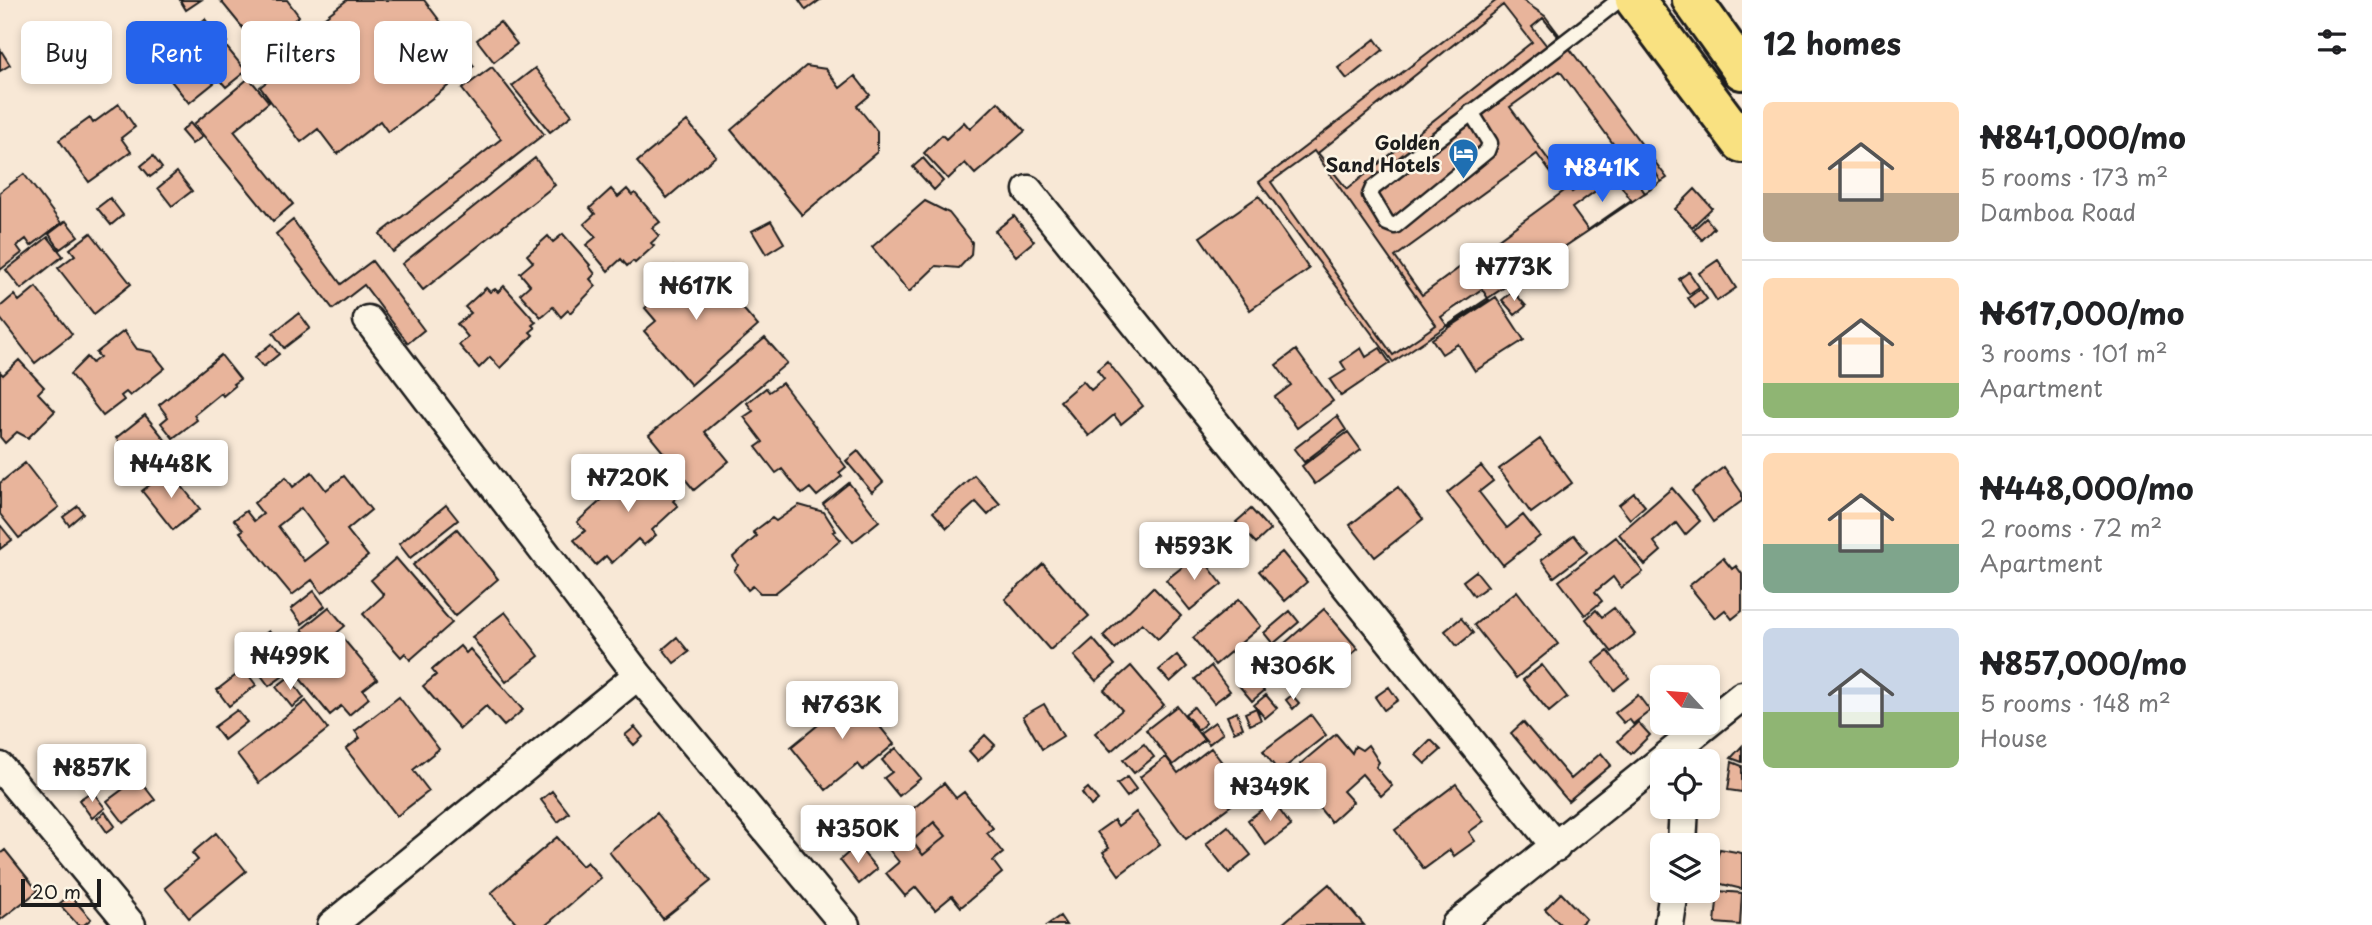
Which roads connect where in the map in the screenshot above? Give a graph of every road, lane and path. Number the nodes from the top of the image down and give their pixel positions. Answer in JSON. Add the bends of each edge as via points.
{"nodes":[{"id":1,"x":1619,"y":0,"type":"edge"},
{"id":2,"x":1635,"y":0,"type":"edge"},
{"id":3,"x":1692,"y":0,"type":"edge"},
{"id":4,"x":1742,"y":70,"type":"edge"},
{"id":5,"x":1471,"y":112,"type":"junction"},
{"id":6,"x":1742,"y":142,"type":"edge"},
{"id":7,"x":1028,"y":190,"type":"dead end"},
{"id":8,"x":368,"y":320,"type":"dead end"},
{"id":9,"x":638,"y":675,"type":"junction"},
{"id":10,"x":1742,"y":696,"type":"edge"},
{"id":11,"x":1688,"y":749,"type":"edge"},
{"id":12,"x":0,"y":767,"type":"edge"},
{"id":13,"x":1650,"y":777,"type":"edge"},
{"id":14,"x":1556,"y":847,"type":"junction"},
{"id":15,"x":1672,"y":903,"type":"edge"},
{"id":16,"x":131,"y":925,"type":"edge"},
{"id":17,"x":332,"y":925,"type":"edge"},
{"id":18,"x":845,"y":925,"type":"edge"},
{"id":19,"x":1456,"y":925,"type":"edge"},
{"id":20,"x":1669,"y":925,"type":"edge"}],
"edges":[{"from":1,"to":5,"type":"lane"},
{"from":2,"to":6,"type":"main road"},
{"from":3,"to":4,"type":"main road"},
{"from":5,"to":5,"type":"lane","via":[[1373,188],[1370,195],[1388,223],[1395,226],[1487,151],[1490,143]]},
{"from":7,"to":14,"type":"street"},
{"from":8,"to":9,"type":"street"},
{"from":9,"to":17,"type":"street"},
{"from":9,"to":18,"type":"street"},
{"from":10,"to":11,"type":"street"},
{"from":12,"to":16,"type":"street"},
{"from":13,"to":14,"type":"street"},
{"from":14,"to":19,"type":"street"},
{"from":15,"to":20,"type":"street"}]}
